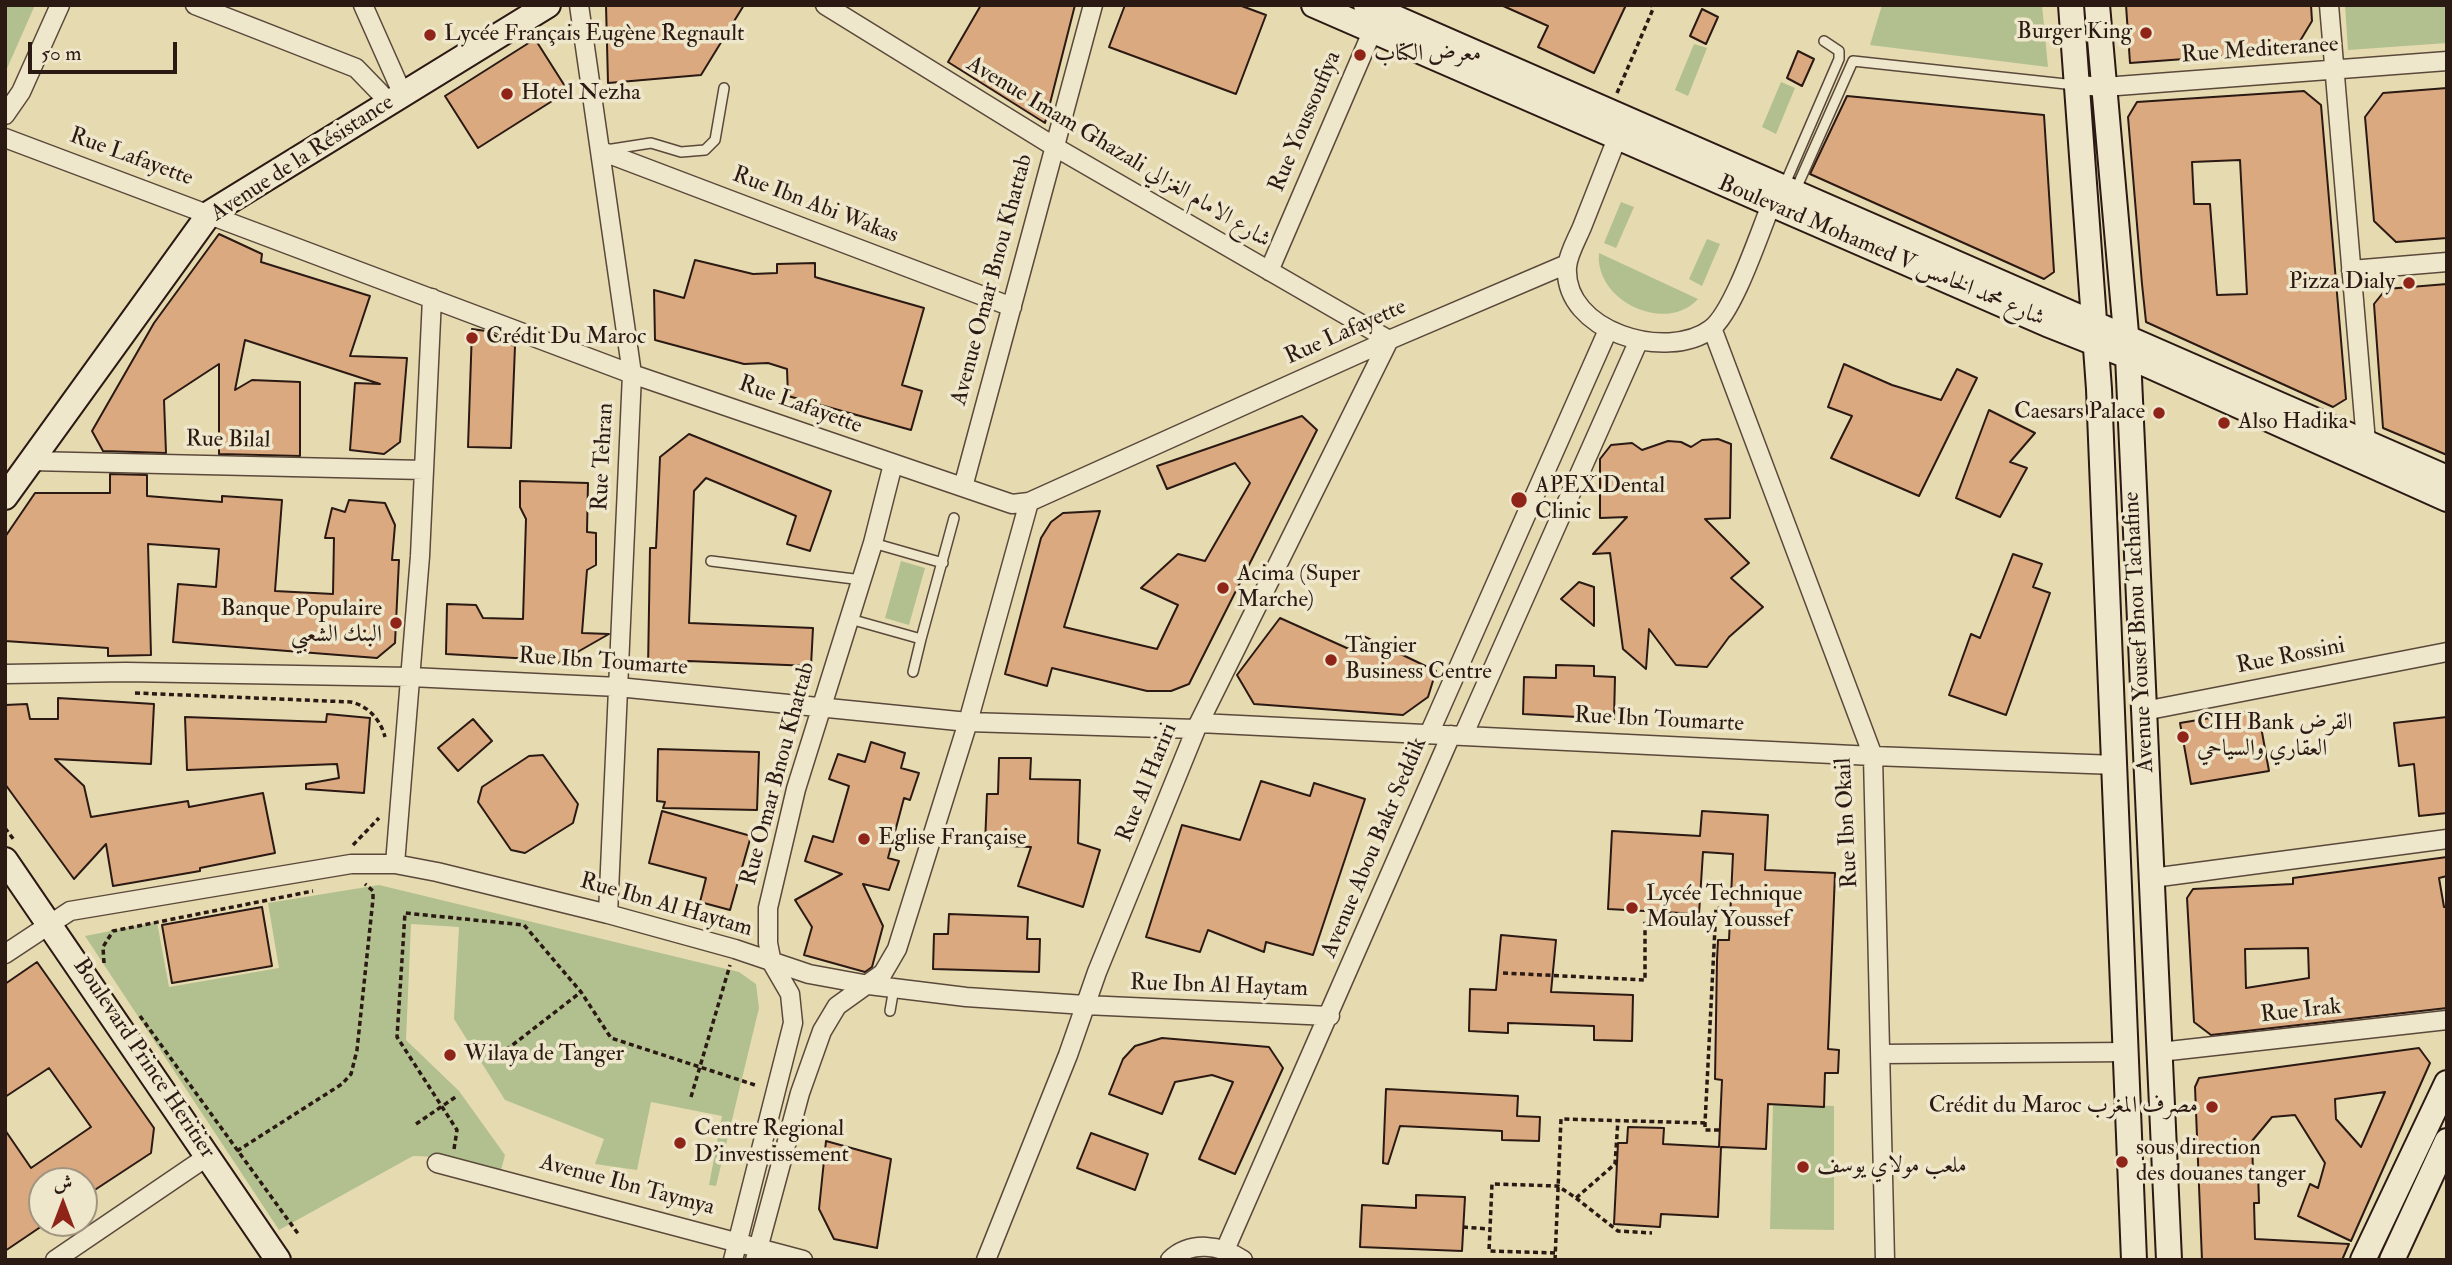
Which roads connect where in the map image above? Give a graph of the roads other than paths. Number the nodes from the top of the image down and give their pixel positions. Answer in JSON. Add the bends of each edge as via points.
{"nodes":[{"id":1,"x":60,"y":5,"type":"edge"},
{"id":2,"x":195,"y":5,"type":"edge"},
{"id":3,"x":363,"y":5,"type":"edge"},
{"id":4,"x":548,"y":5,"type":"edge"},
{"id":5,"x":579,"y":5,"type":"edge"},
{"id":6,"x":825,"y":5,"type":"edge"},
{"id":7,"x":1093,"y":5,"type":"edge"},
{"id":8,"x":1314,"y":5,"type":"edge"},
{"id":9,"x":2071,"y":5,"type":"edge"},
{"id":10,"x":2097,"y":5,"type":"edge"},
{"id":11,"x":2329,"y":5,"type":"edge"},
{"id":12,"x":1370,"y":12,"type":"edge"},
{"id":13,"x":1824,"y":41,"type":"dead end"},
{"id":14,"x":2447,"y":61,"type":"edge"},
{"id":15,"x":2335,"y":70,"type":"junction"},
{"id":16,"x":2077,"y":85,"type":"junction"},
{"id":17,"x":2104,"y":87,"type":"junction"},
{"id":18,"x":724,"y":88,"type":"dead end"},
{"id":19,"x":396,"y":98,"type":"junction"},
{"id":20,"x":5,"y":115,"type":"edge"},
{"id":21,"x":1619,"y":118,"type":"junction"},
{"id":22,"x":5,"y":138,"type":"edge"},
{"id":23,"x":1055,"y":146,"type":"junction"},
{"id":24,"x":601,"y":151,"type":"junction"},
{"id":25,"x":1783,"y":195,"type":"junction"},
{"id":26,"x":210,"y":214,"type":"junction"},
{"id":27,"x":2447,"y":262,"type":"edge"},
{"id":28,"x":1567,"y":264,"type":"junction"},
{"id":29,"x":2351,"y":270,"type":"junction"},
{"id":30,"x":1269,"y":271,"type":"junction"},
{"id":31,"x":432,"y":298,"type":"junction"},
{"id":32,"x":1012,"y":307,"type":"junction"},
{"id":33,"x":1712,"y":328,"type":"junction"},
{"id":34,"x":1608,"y":330,"type":"junction"},
{"id":35,"x":2095,"y":333,"type":"junction"},
{"id":36,"x":1390,"y":340,"type":"junction"},
{"id":37,"x":1639,"y":340,"type":"junction"},
{"id":38,"x":2127,"y":346,"type":"junction"},
{"id":39,"x":632,"y":374,"type":"junction"},
{"id":40,"x":2366,"y":442,"type":"junction"},
{"id":41,"x":30,"y":461,"type":"junction"},
{"id":42,"x":893,"y":464,"type":"junction"},
{"id":43,"x":424,"y":470,"type":"junction"},
{"id":44,"x":2447,"y":478,"type":"edge"},
{"id":45,"x":963,"y":487,"type":"junction"},
{"id":46,"x":5,"y":497,"type":"edge"},
{"id":47,"x":2447,"y":499,"type":"edge"},
{"id":48,"x":1029,"y":502,"type":"junction"},
{"id":49,"x":954,"y":518,"type":"dead end"},
{"id":50,"x":873,"y":543,"type":"junction"},
{"id":51,"x":711,"y":561,"type":"dead end"},
{"id":52,"x":943,"y":563,"type":"junction"},
{"id":53,"x":862,"y":580,"type":"junction"},
{"id":54,"x":850,"y":619,"type":"junction"},
{"id":55,"x":921,"y":639,"type":"junction"},
{"id":56,"x":2447,"y":652,"type":"edge"},
{"id":57,"x":913,"y":672,"type":"dead end"},
{"id":58,"x":5,"y":674,"type":"edge"},
{"id":59,"x":411,"y":677,"type":"junction"},
{"id":60,"x":618,"y":687,"type":"junction"},
{"id":61,"x":821,"y":705,"type":"junction"},
{"id":62,"x":2144,"y":711,"type":"junction"},
{"id":63,"x":968,"y":722,"type":"junction"},
{"id":64,"x":1198,"y":726,"type":"junction"},
{"id":65,"x":1429,"y":734,"type":"junction"},
{"id":66,"x":1457,"y":736,"type":"junction"},
{"id":67,"x":1873,"y":756,"type":"junction"},
{"id":68,"x":2116,"y":765,"type":"junction"},
{"id":69,"x":2447,"y":839,"type":"edge"},
{"id":70,"x":13,"y":855,"type":"edge"},
{"id":71,"x":395,"y":864,"type":"junction"},
{"id":72,"x":2152,"y":878,"type":"junction"},
{"id":73,"x":608,"y":914,"type":"junction"},
{"id":74,"x":51,"y":924,"type":"junction"},
{"id":75,"x":5,"y":954,"type":"edge"},
{"id":76,"x":772,"y":963,"type":"junction"},
{"id":77,"x":869,"y":985,"type":"junction"},
{"id":78,"x":894,"y":988,"type":"junction"},
{"id":79,"x":1085,"y":1005,"type":"junction"},
{"id":80,"x":890,"y":1011,"type":"dead end"},
{"id":81,"x":1329,"y":1016,"type":"junction"},
{"id":82,"x":2447,"y":1020,"type":"edge"},
{"id":83,"x":2127,"y":1052,"type":"junction"},
{"id":84,"x":2160,"y":1052,"type":"junction"},
{"id":85,"x":1881,"y":1054,"type":"junction"},
{"id":86,"x":2447,"y":1083,"type":"edge"},
{"id":87,"x":2447,"y":1141,"type":"edge"},
{"id":88,"x":208,"y":1156,"type":"junction"},
{"id":89,"x":444,"y":1164,"type":"road end"},
{"id":90,"x":738,"y":1241,"type":"junction"},
{"id":91,"x":1224,"y":1250,"type":"junction"},
{"id":92,"x":757,"y":1253,"type":"edge"},
{"id":93,"x":55,"y":1260,"type":"edge"},
{"id":94,"x":278,"y":1260,"type":"edge"},
{"id":95,"x":733,"y":1260,"type":"edge"},
{"id":96,"x":803,"y":1260,"type":"edge"},
{"id":97,"x":986,"y":1260,"type":"edge"},
{"id":98,"x":1170,"y":1260,"type":"edge"},
{"id":99,"x":1243,"y":1260,"type":"edge"},
{"id":100,"x":1885,"y":1260,"type":"edge"},
{"id":101,"x":2134,"y":1260,"type":"edge"},
{"id":102,"x":2169,"y":1260,"type":"edge"},
{"id":103,"x":2362,"y":1260,"type":"edge"},
{"id":104,"x":2392,"y":1260,"type":"edge"}],
"edges":[{"from":1,"to":20,"type":"street","via":[[21,92]]},
{"from":2,"to":19,"type":"street","via":[[356,68]]},
{"from":3,"to":19,"type":"street"},
{"from":4,"to":19,"type":"main road","name":"Avenue de la Résistance"},
{"from":5,"to":24,"type":"street","name":"Rue Tehran"},
{"from":6,"to":23,"type":"street","name":"Avenue Imam Ghazali شارع الامام الغزالي"},
{"from":7,"to":23,"type":"street","name":"Avenue Omar Bnou Khattab"},
{"from":8,"to":12,"type":"main road","name":"Boulevard Mohamed V شارع محمد الخامس"},
{"from":9,"to":16,"type":"main road","name":"Avenue Yousef Bnou Tachafine"},
{"from":10,"to":17,"type":"main road","name":"Avenue Yousef Bnou Tachafine"},
{"from":11,"to":15,"type":"street"},
{"from":12,"to":21,"type":"main road","name":"Boulevard Mohamed V شارع محمد الخامس"},
{"from":12,"to":30,"type":"street","name":"Rue Youssoufiya"},
{"from":13,"to":25,"type":"lane","via":[[1839,51],[1839,59]]},
{"from":14,"to":15,"type":"street","name":"Rue Mediteranee"},
{"from":15,"to":17,"type":"street","name":"Rue Mediteranee"},
{"from":15,"to":29,"type":"street"},
{"from":16,"to":17,"type":"street","name":"Rue Mediteranee"},
{"from":16,"to":25,"type":"lane","via":[[1853,61]]},
{"from":16,"to":35,"type":"main road","name":"Avenue Yousef Bnou Tachafine"},
{"from":17,"to":38,"type":"main road","name":"Avenue Yousef Bnou Tachafine"},
{"from":18,"to":24,"type":"lane","via":[[715,140],[705,150],[681,152],[651,143]]},
{"from":19,"to":26,"type":"main road","name":"Avenue de la Résistance"},
{"from":21,"to":25,"type":"main road","name":"Boulevard Mohamed V شارع محمد الخامس"},
{"from":21,"to":28,"type":"street"},
{"from":22,"to":26,"type":"street","name":"Rue Lafayette"},
{"from":23,"to":30,"type":"street","name":"Avenue Imam Ghazali شارع الامام الغزالي"},
{"from":23,"to":32,"type":"street","name":"Avenue Omar Bnou Khattab"},
{"from":24,"to":32,"type":"street","name":"Rue Ibn Abi Wakas"},
{"from":24,"to":39,"type":"street","name":"Rue Tehran"},
{"from":25,"to":33,"type":"street","via":[[1725,314]]},
{"from":25,"to":35,"type":"main road","name":"Boulevard Mohamed V شارع محمد الخامس"},
{"from":26,"to":31,"type":"street","name":"Rue Lafayette"},
{"from":26,"to":41,"type":"main road","name":"Avenue de la Résistance"},
{"from":27,"to":29,"type":"street"},
{"from":28,"to":34,"type":"street","via":[[1576,297],[1594,321]]},
{"from":28,"to":36,"type":"street","name":"Rue Lafayette"},
{"from":29,"to":40,"type":"street"},
{"from":30,"to":36,"type":"street","name":"Avenue Imam Ghazali شارع الامام الغزالي"},
{"from":31,"to":39,"type":"street","name":"Rue Lafayette"},
{"from":31,"to":43,"type":"street"},
{"from":32,"to":45,"type":"street","name":"Avenue Omar Bnou Khattab"},
{"from":33,"to":37,"type":"street","via":[[1686,340]]},
{"from":33,"to":67,"type":"street","name":"Rue Ibn Okail"},
{"from":34,"to":37,"type":"street"},
{"from":34,"to":65,"type":"street"},
{"from":35,"to":38,"type":"main road","name":"Boulevard Mohamed V شارع محمد الخامس"},
{"from":35,"to":68,"type":"main road","name":"Avenue Yousef Bnou Tachafine"},
{"from":36,"to":48,"type":"street","name":"Rue Lafayette"},
{"from":36,"to":64,"type":"street","name":"Rue Al Hariri"},
{"from":37,"to":66,"type":"street","name":"Avenue Abou Bakr Seddik"},
{"from":38,"to":40,"type":"main road","name":"Boulevard Mohamed V شارع محمد الخامس"},
{"from":38,"to":47,"type":"main road","name":"Boulevard Mohamed V شارع محمد الخامس"},
{"from":38,"to":62,"type":"main road","name":"Avenue Yousef Bnou Tachafine"},
{"from":39,"to":42,"type":"street","name":"Rue Lafayette"},
{"from":39,"to":60,"type":"street","name":"Rue Tehran"},
{"from":40,"to":44,"type":"main road","name":"Boulevard Mohamed V شارع محمد الخامس"},
{"from":41,"to":43,"type":"street","name":"Rue Bilal"},
{"from":41,"to":46,"type":"main road","name":"Avenue de la Résistance"},
{"from":42,"to":45,"type":"street","name":"Rue Lafayette"},
{"from":42,"to":50,"type":"street","name":"Rue Omar Bnou Khattab"},
{"from":43,"to":59,"type":"street"},
{"from":45,"to":48,"type":"street","name":"Rue Lafayette","via":[[1012,504]]},
{"from":48,"to":63,"type":"street"},
{"from":49,"to":52,"type":"lane"},
{"from":50,"to":52,"type":"lane"},
{"from":50,"to":53,"type":"street","name":"Rue Omar Bnou Khattab"},
{"from":51,"to":53,"type":"lane"},
{"from":52,"to":55,"type":"lane"},
{"from":53,"to":54,"type":"street","name":"Rue Omar Bnou Khattab"},
{"from":54,"to":55,"type":"lane"},
{"from":54,"to":61,"type":"street","name":"Rue Omar Bnou Khattab"},
{"from":55,"to":57,"type":"lane"},
{"from":56,"to":62,"type":"street","name":"Rue Rossini"},
{"from":58,"to":59,"type":"street","name":"Rue Ibn Toumarte"},
{"from":59,"to":60,"type":"street","name":"Rue Ibn Toumarte"},
{"from":59,"to":71,"type":"street"},
{"from":60,"to":61,"type":"street","name":"Rue Ibn Toumarte"},
{"from":60,"to":73,"type":"street","name":"Rue Tehran"},
{"from":61,"to":63,"type":"street","name":"Rue Ibn Toumarte"},
{"from":61,"to":76,"type":"street","name":"Rue Omar Bnou Khattab","via":[[768,908]]},
{"from":62,"to":72,"type":"main road","name":"Avenue Yousef Bnou Tachafine"},
{"from":63,"to":64,"type":"street","name":"Rue Ibn Toumarte"},
{"from":63,"to":77,"type":"street","via":[[897,949],[891,963]]},
{"from":64,"to":65,"type":"street","name":"Rue Ibn Toumarte"},
{"from":64,"to":79,"type":"street","name":"Rue Al Hariri"},
{"from":65,"to":66,"type":"street","name":"Rue Ibn Toumarte"},
{"from":66,"to":67,"type":"street","name":"Rue Ibn Toumarte"},
{"from":66,"to":81,"type":"street","name":"Avenue Abou Bakr Seddik"},
{"from":67,"to":68,"type":"street","name":"Rue Ibn Toumarte"},
{"from":67,"to":85,"type":"street","name":"Rue Ibn Okail"},
{"from":68,"to":83,"type":"main road","name":"Avenue Yousef Bnou Tachafine"},
{"from":69,"to":72,"type":"street"},
{"from":70,"to":74,"type":"main road","name":"Boulevard Prince Heritier"},
{"from":71,"to":73,"type":"street","name":"Rue Ibn Al Haytam"},
{"from":71,"to":74,"type":"street","name":"Rue Ibn Al Haytam","via":[[351,864],[70,911]]},
{"from":72,"to":84,"type":"main road","name":"Avenue Yousef Bnou Tachafine"},
{"from":73,"to":76,"type":"street","name":"Rue Ibn Al Haytam"},
{"from":74,"to":75,"type":"street","name":"Rue Ibn Al Haytam"},
{"from":74,"to":88,"type":"main road","name":"Boulevard Prince Heritier"},
{"from":76,"to":77,"type":"street","name":"Rue Ibn Al Haytam"},
{"from":76,"to":90,"type":"street","name":"Rue Omar Bnou Khattab","via":[[794,1007],[790,1045]]},
{"from":77,"to":78,"type":"street","name":"Rue Ibn Al Haytam"},
{"from":77,"to":92,"type":"street","via":[[837,1006],[822,1031],[800,1093]]},
{"from":78,"to":79,"type":"street","name":"Rue Ibn Al Haytam"},
{"from":78,"to":80,"type":"lane"},
{"from":79,"to":81,"type":"street","name":"Rue Ibn Al Haytam"},
{"from":79,"to":97,"type":"street","name":"Rue Al Hariri"},
{"from":81,"to":91,"type":"street","name":"Avenue Abou Bakr Seddik"},
{"from":82,"to":84,"type":"street","name":"Rue Irak"},
{"from":83,"to":85,"type":"street"},
{"from":83,"to":101,"type":"main road","name":"Avenue Yousef Bnou Tachafine"},
{"from":84,"to":102,"type":"main road","name":"Avenue Yousef Bnou Tachafine"},
{"from":85,"to":100,"type":"street","name":"Rue Ibn Okail"},
{"from":86,"to":103,"type":"main road"},
{"from":87,"to":104,"type":"main road"},
{"from":88,"to":93,"type":"street"},
{"from":88,"to":94,"type":"main road","name":"Boulevard Prince Heritier"},
{"from":89,"to":90,"type":"street","name":"Avenue Ibn Taymya"},
{"from":90,"to":92,"type":"street","name":"Avenue Ibn Taymya"},
{"from":90,"to":95,"type":"street","name":"Rue Omar Bnou Khattab"},
{"from":91,"to":98,"type":"street","via":[[1192,1248]]},
{"from":91,"to":99,"type":"street"},
{"from":92,"to":96,"type":"street","name":"Avenue Ibn Taymya"}]}
